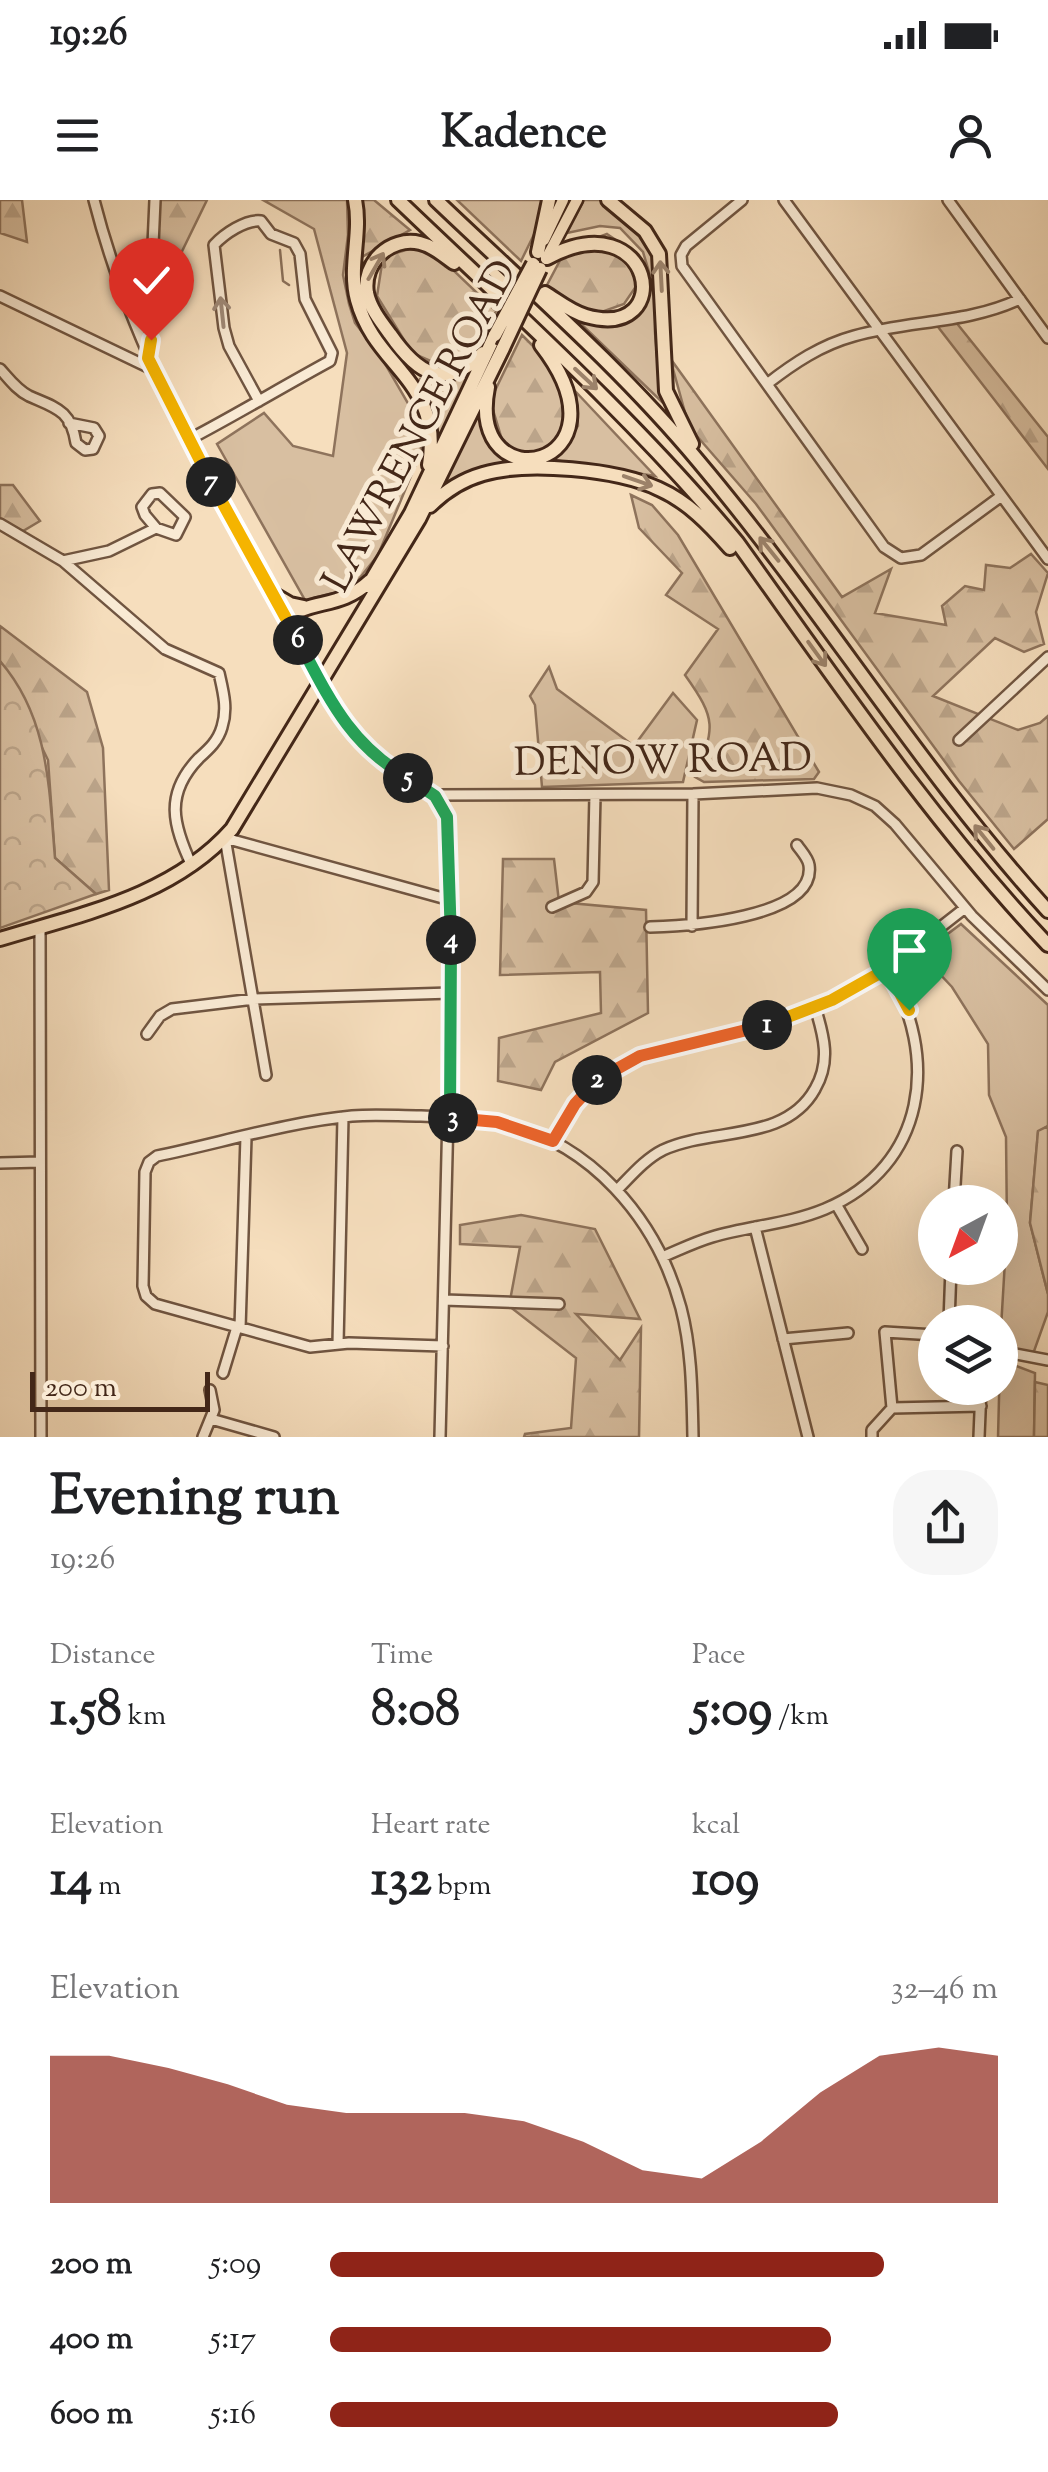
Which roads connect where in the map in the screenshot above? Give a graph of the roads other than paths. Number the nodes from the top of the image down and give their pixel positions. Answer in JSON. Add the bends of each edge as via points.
{"nodes":[{"id":1,"x":94,"y":200,"type":"edge"},
{"id":2,"x":155,"y":200,"type":"edge"},
{"id":3,"x":356,"y":200,"type":"edge"},
{"id":4,"x":398,"y":200,"type":"edge"},
{"id":5,"x":436,"y":200,"type":"edge"},
{"id":6,"x":448,"y":200,"type":"edge"},
{"id":7,"x":549,"y":200,"type":"edge"},
{"id":8,"x":563,"y":200,"type":"edge"},
{"id":9,"x":577,"y":200,"type":"edge"},
{"id":10,"x":608,"y":200,"type":"edge"},
{"id":11,"x":742,"y":200,"type":"edge"},
{"id":12,"x":784,"y":200,"type":"edge"},
{"id":13,"x":948,"y":200,"type":"edge"},
{"id":14,"x":498,"y":258,"type":"junction"},
{"id":15,"x":539,"y":261,"type":"junction"},
{"id":16,"x":516,"y":276,"type":"junction"},
{"id":17,"x":494,"y":292,"type":"junction"},
{"id":18,"x":0,"y":296,"type":"edge"},
{"id":19,"x":1020,"y":300,"type":"junction"},
{"id":20,"x":515,"y":312,"type":"junction"},
{"id":21,"x":880,"y":331,"type":"junction"},
{"id":22,"x":1048,"y":338,"type":"edge"},
{"id":23,"x":495,"y":344,"type":"junction"},
{"id":24,"x":150,"y":364,"type":"junction"},
{"id":25,"x":493,"y":366,"type":"junction"},
{"id":26,"x":0,"y":369,"type":"edge"},
{"id":27,"x":766,"y":384,"type":"junction"},
{"id":28,"x":259,"y":401,"type":"junction"},
{"id":29,"x":69,"y":423,"type":"dead end"},
{"id":30,"x":188,"y":440,"type":"junction"},
{"id":31,"x":705,"y":468,"type":"junction"},
{"id":32,"x":1000,"y":497,"type":"junction"},
{"id":33,"x":415,"y":516,"type":"junction"},
{"id":34,"x":0,"y":524,"type":"edge"},
{"id":35,"x":156,"y":528,"type":"junction"},
{"id":36,"x":1048,"y":559,"type":"edge"},
{"id":37,"x":64,"y":561,"type":"junction"},
{"id":38,"x":372,"y":580,"type":"junction"},
{"id":39,"x":273,"y":594,"type":"junction"},
{"id":40,"x":306,"y":606,"type":"junction"},
{"id":41,"x":286,"y":617,"type":"junction"},
{"id":42,"x":790,"y":618,"type":"junction"},
{"id":43,"x":1048,"y":657,"type":"edge"},
{"id":44,"x":320,"y":682,"type":"junction"},
{"id":45,"x":960,"y":740,"type":"dead end"},
{"id":46,"x":693,"y":794,"type":"junction"},
{"id":47,"x":594,"y":795,"type":"junction"},
{"id":48,"x":435,"y":796,"type":"junction"},
{"id":49,"x":225,"y":838,"type":"junction"},
{"id":50,"x":797,"y":845,"type":"dead end"},
{"id":51,"x":192,"y":866,"type":"junction"},
{"id":52,"x":450,"y":900,"type":"junction"},
{"id":53,"x":552,"y":907,"type":"dead end"},
{"id":54,"x":965,"y":908,"type":"junction"},
{"id":55,"x":1048,"y":910,"type":"edge"},
{"id":56,"x":692,"y":926,"type":"junction"},
{"id":57,"x":40,"y":927,"type":"junction"},
{"id":58,"x":650,"y":927,"type":"dead end"},
{"id":59,"x":0,"y":939,"type":"edge"},
{"id":60,"x":1048,"y":945,"type":"edge"},
{"id":61,"x":887,"y":969,"type":"junction"},
{"id":62,"x":1048,"y":990,"type":"edge"},
{"id":63,"x":452,"y":993,"type":"junction"},
{"id":64,"x":254,"y":999,"type":"junction"},
{"id":65,"x":815,"y":1008,"type":"junction"},
{"id":66,"x":147,"y":1034,"type":"dead end"},
{"id":67,"x":266,"y":1074,"type":"dead end"},
{"id":68,"x":344,"y":1117,"type":"junction"},
{"id":69,"x":450,"y":1118,"type":"junction"},
{"id":70,"x":246,"y":1137,"type":"junction"},
{"id":71,"x":553,"y":1141,"type":"junction"},
{"id":72,"x":957,"y":1151,"type":"dead end"},
{"id":73,"x":40,"y":1162,"type":"junction"},
{"id":74,"x":0,"y":1163,"type":"edge"},
{"id":75,"x":955,"y":1185,"type":"edge"},
{"id":76,"x":617,"y":1190,"type":"junction"},
{"id":77,"x":836,"y":1204,"type":"junction"},
{"id":78,"x":755,"y":1227,"type":"junction"},
{"id":79,"x":862,"y":1249,"type":"dead end"},
{"id":80,"x":662,"y":1257,"type":"junction"},
{"id":81,"x":444,"y":1300,"type":"junction"},
{"id":82,"x":559,"y":1304,"type":"dead end"},
{"id":83,"x":238,"y":1328,"type":"junction"},
{"id":84,"x":848,"y":1333,"type":"dead end"},
{"id":85,"x":918,"y":1334,"type":"edge"},
{"id":86,"x":783,"y":1340,"type":"junction"},
{"id":87,"x":338,"y":1344,"type":"junction"},
{"id":88,"x":443,"y":1346,"type":"junction"},
{"id":89,"x":1018,"y":1354,"type":"edge"},
{"id":90,"x":1048,"y":1360,"type":"edge"},
{"id":91,"x":224,"y":1373,"type":"dead end"},
{"id":92,"x":210,"y":1390,"type":"dead end"},
{"id":93,"x":892,"y":1405,"type":"junction"},
{"id":94,"x":981,"y":1406,"type":"joint"},
{"id":95,"x":211,"y":1419,"type":"junction"},
{"id":96,"x":41,"y":1437,"type":"edge"},
{"id":97,"x":203,"y":1437,"type":"edge"},
{"id":98,"x":274,"y":1437,"type":"edge"},
{"id":99,"x":440,"y":1437,"type":"edge"},
{"id":100,"x":694,"y":1437,"type":"edge"},
{"id":101,"x":808,"y":1437,"type":"edge"},
{"id":102,"x":872,"y":1437,"type":"edge"},
{"id":103,"x":979,"y":1437,"type":"edge"}],
"edges":[{"from":1,"to":24,"type":"street"},
{"from":2,"to":24,"type":"street"},
{"from":3,"to":33,"type":"highway","via":[[359,307],[418,392],[430,428],[429,465]]},
{"from":4,"to":17,"type":"highway"},
{"from":5,"to":14,"type":"highway"},
{"from":6,"to":14,"type":"highway"},
{"from":7,"to":15,"type":"highway"},
{"from":8,"to":15,"type":"main road","name":"LAWRENCE ROAD"},
{"from":9,"to":15,"type":"main road","name":"LAWRENCE ROAD"},
{"from":31,"to":10,"type":"highway","one_way":true,"via":[[666,391],[659,254]]},
{"from":11,"to":27,"type":"street","via":[[686,246],[680,261]]},
{"from":12,"to":21,"type":"street"},
{"from":13,"to":19,"type":"street"},
{"from":14,"to":16,"type":"highway"},
{"from":15,"to":16,"type":"highway","via":[[584,232],[610,232],[637,251],[644,283],[630,306],[600,318],[576,313]]},
{"from":15,"to":23,"type":"highway","name":"LAWRENCE ROAD","bridge":true},
{"from":16,"to":31,"type":"highway"},
{"from":17,"to":20,"type":"highway"},
{"from":23,"to":17,"type":"highway","one_way":true,"via":[[453,374],[422,370],[367,293],[373,263],[384,251],[414,242],[430,246]]},
{"from":18,"to":24,"type":"street"},
{"from":19,"to":21,"type":"street","via":[[984,315]]},
{"from":19,"to":22,"type":"street"},
{"from":20,"to":25,"type":"highway","via":[[568,392],[572,422],[556,450],[524,459],[495,444],[484,414]]},
{"from":20,"to":42,"type":"highway","one_way":true,"via":[[706,506]]},
{"from":21,"to":27,"type":"street","via":[[830,344]]},
{"from":21,"to":32,"type":"street"},
{"from":23,"to":25,"type":"highway","name":"LAWRENCE ROAD"},
{"from":23,"to":33,"type":"highway","name":"LAWRENCE ROAD"},
{"from":24,"to":30,"type":"street"},
{"from":25,"to":33,"type":"highway","name":"LAWRENCE ROAD"},
{"from":26,"to":29,"type":"street","via":[[18,388],[52,403]]},
{"from":27,"to":32,"type":"street","via":[[894,556],[921,555]]},
{"from":28,"to":28,"type":"street","one_way":true,"via":[[224,328],[214,245],[254,220],[294,242],[305,298],[332,353],[330,361]]},
{"from":28,"to":30,"type":"street"},
{"from":30,"to":39,"type":"street"},
{"from":55,"to":31,"type":"highway","one_way":true,"via":[[963,812]]},
{"from":32,"to":36,"type":"street"},
{"from":33,"to":38,"type":"highway","name":"LAWRENCE ROAD"},
{"from":33,"to":42,"type":"highway","one_way":true,"via":[[448,490],[486,473],[626,477],[660,489],[703,518]]},
{"from":33,"to":44,"type":"highway","name":"LAWRENCE ROAD"},
{"from":34,"to":37,"type":"street"},
{"from":35,"to":35,"type":"street","via":[[176,535],[186,517],[160,493],[142,507]]},
{"from":35,"to":37,"type":"street","via":[[109,551]]},
{"from":37,"to":51,"type":"street","via":[[166,649],[219,672],[226,708],[222,731],[178,788],[174,816]]},
{"from":38,"to":40,"type":"highway","via":[[338,602]]},
{"from":38,"to":44,"type":"highway","name":"LAWRENCE ROAD"},
{"from":39,"to":40,"type":"highway"},
{"from":39,"to":41,"type":"street"},
{"from":40,"to":41,"type":"highway"},
{"from":41,"to":44,"type":"street"},
{"from":42,"to":60,"type":"highway","one_way":true,"via":[[939,820]]},
{"from":43,"to":45,"type":"street"},
{"from":44,"to":48,"type":"street","via":[[362,746]]},
{"from":44,"to":49,"type":"highway"},
{"from":46,"to":47,"type":"street","name":"DENOW ROAD"},
{"from":46,"to":54,"type":"street","name":"DENOW ROAD","via":[[817,788],[863,800],[896,824]]},
{"from":46,"to":56,"type":"street"},
{"from":47,"to":48,"type":"street","name":"DENOW ROAD"},
{"from":47,"to":53,"type":"street","via":[[593,882]]},
{"from":48,"to":52,"type":"street","via":[[448,825]]},
{"from":49,"to":51,"type":"highway"},
{"from":49,"to":52,"type":"street"},
{"from":49,"to":64,"type":"street"},
{"from":50,"to":56,"type":"street","via":[[809,862],[797,892],[752,914]]},
{"from":51,"to":57,"type":"highway","via":[[153,888]]},
{"from":52,"to":63,"type":"street"},
{"from":54,"to":61,"type":"street"},
{"from":54,"to":62,"type":"street","name":"DENOW ROAD"},
{"from":56,"to":58,"type":"street"},
{"from":57,"to":59,"type":"highway"},
{"from":57,"to":73,"type":"street"},
{"from":61,"to":65,"type":"street"},
{"from":61,"to":77,"type":"street","via":[[917,1040],[914,1104],[889,1158]]},
{"from":63,"to":64,"type":"street"},
{"from":63,"to":69,"type":"street"},
{"from":64,"to":66,"type":"street","via":[[172,1010]]},
{"from":64,"to":67,"type":"street"},
{"from":65,"to":71,"type":"street","via":[[628,1060],[584,1094]]},
{"from":65,"to":76,"type":"street","via":[[824,1064],[818,1085],[798,1110],[770,1125],[662,1150]]},
{"from":68,"to":69,"type":"street"},
{"from":68,"to":70,"type":"street"},
{"from":68,"to":87,"type":"street"},
{"from":69,"to":71,"type":"street","via":[[497,1122]]},
{"from":69,"to":81,"type":"street"},
{"from":70,"to":83,"type":"street"},
{"from":70,"to":83,"type":"street","via":[[157,1156],[145,1172],[146,1296]]},
{"from":71,"to":76,"type":"street"},
{"from":72,"to":75,"type":"street"},
{"from":73,"to":74,"type":"street"},
{"from":73,"to":96,"type":"street"},
{"from":76,"to":80,"type":"street"},
{"from":77,"to":78,"type":"street"},
{"from":77,"to":79,"type":"street"},
{"from":78,"to":80,"type":"street"},
{"from":78,"to":86,"type":"street"},
{"from":80,"to":100,"type":"street","via":[[686,1328]]},
{"from":81,"to":82,"type":"street"},
{"from":81,"to":88,"type":"street"},
{"from":83,"to":87,"type":"street","via":[[310,1347]]},
{"from":83,"to":91,"type":"street"},
{"from":84,"to":86,"type":"street"},
{"from":85,"to":93,"type":"street","via":[[885,1332]]},
{"from":86,"to":101,"type":"street"},
{"from":87,"to":88,"type":"street"},
{"from":88,"to":99,"type":"street"},
{"from":89,"to":90,"type":"street"},
{"from":92,"to":95,"type":"street"},
{"from":93,"to":94,"type":"street"},
{"from":93,"to":102,"type":"street"},
{"from":94,"to":103,"type":"street"},
{"from":95,"to":97,"type":"street"},
{"from":95,"to":98,"type":"street"}]}
